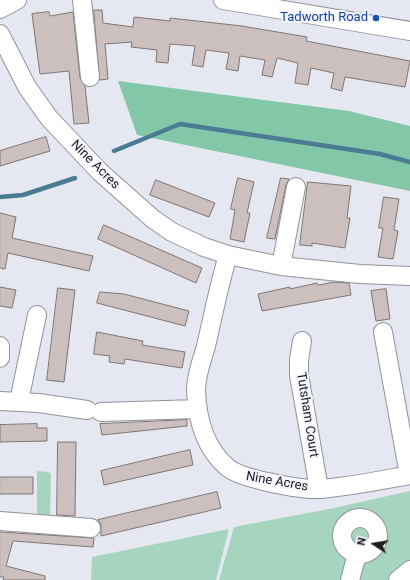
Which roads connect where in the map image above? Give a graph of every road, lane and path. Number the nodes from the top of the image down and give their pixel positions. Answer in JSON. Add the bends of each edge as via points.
{"nodes":[{"id":1,"x":17,"y":0,"type":"edge"},
{"id":2,"x":82,"y":0,"type":"edge"},
{"id":3,"x":223,"y":0,"type":"edge"},
{"id":4,"x":0,"y":9,"type":"edge"},
{"id":5,"x":410,"y":32,"type":"edge"},
{"id":6,"x":0,"y":34,"type":"edge"},
{"id":7,"x":90,"y":77,"type":"dead end"},
{"id":8,"x":296,"y":187,"type":"dead end"},
{"id":9,"x":228,"y":255,"type":"junction"},
{"id":10,"x":281,"y":266,"type":"junction"},
{"id":11,"x":410,"y":276,"type":"edge"},
{"id":12,"x":37,"y":316,"type":"dead end"},
{"id":13,"x":383,"y":332,"type":"dead end"},
{"id":14,"x":302,"y":341,"type":"dead end"},
{"id":15,"x":0,"y":346,"type":"edge"},
{"id":16,"x":0,"y":358,"type":"edge"},
{"id":17,"x":0,"y":401,"type":"edge"},
{"id":18,"x":19,"y":401,"type":"junction"},
{"id":19,"x":197,"y":409,"type":"junction"},
{"id":20,"x":409,"y":475,"type":"edge"},
{"id":21,"x":319,"y":489,"type":"junction"},
{"id":22,"x":0,"y":521,"type":"edge"},
{"id":23,"x":91,"y":528,"type":"dead end"},
{"id":24,"x":357,"y":554,"type":"dead end"},
{"id":25,"x":410,"y":570,"type":"edge"},
{"id":26,"x":350,"y":580,"type":"edge"},
{"id":27,"x":398,"y":580,"type":"edge"}],
"edges":[{"from":1,"to":4,"type":"street"},
{"from":2,"to":7,"type":"street"},
{"from":3,"to":5,"type":"street"},
{"from":6,"to":9,"type":"street","name":"Nine Acres","via":[[27,87],[49,118],[100,172],[153,219],[172,232]]},
{"from":8,"to":10,"type":"street"},
{"from":9,"to":10,"type":"street","name":"Nine Acres"},
{"from":9,"to":19,"type":"street","name":"Nine Acres","via":[[198,369]]},
{"from":10,"to":11,"type":"street","name":"Nine Acres"},
{"from":12,"to":18,"type":"street"},
{"from":13,"to":20,"type":"street"},
{"from":14,"to":21,"type":"street","name":"Tutsham Court","via":[[299,375]]},
{"from":15,"to":16,"type":"street"},
{"from":17,"to":18,"type":"street"},
{"from":18,"to":19,"type":"street","via":[[94,411]]},
{"from":19,"to":21,"type":"street","name":"Nine Acres","via":[[205,436],[227,468],[240,476],[256,480]]},
{"from":20,"to":21,"type":"street","name":"Nine Acres"},
{"from":22,"to":23,"type":"street"},
{"from":24,"to":26,"type":"street"},
{"from":25,"to":27,"type":"street"}]}
